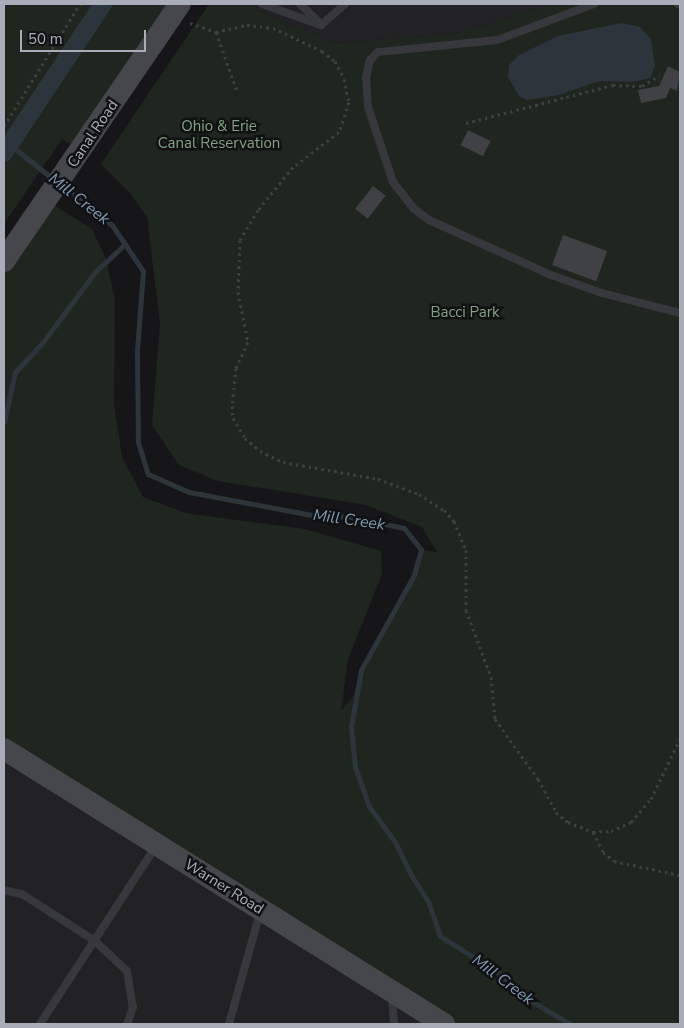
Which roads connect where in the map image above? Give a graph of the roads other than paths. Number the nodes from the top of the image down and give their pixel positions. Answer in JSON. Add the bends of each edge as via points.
{"nodes":[{"id":1,"x":262,"y":4,"type":"edge"},
{"id":2,"x":300,"y":4,"type":"edge"},
{"id":3,"x":345,"y":4,"type":"edge"},
{"id":4,"x":594,"y":4,"type":"edge"},
{"id":5,"x":184,"y":12,"type":"edge"},
{"id":6,"x":321,"y":24,"type":"junction"},
{"id":7,"x":4,"y":262,"type":"edge"},
{"id":8,"x":680,"y":313,"type":"edge"},
{"id":9,"x":4,"y":749,"type":"edge"},
{"id":10,"x":157,"y":845,"type":"junction"},
{"id":11,"x":4,"y":890,"type":"edge"},
{"id":12,"x":261,"y":910,"type":"junction"},
{"id":13,"x":95,"y":941,"type":"junction"},
{"id":14,"x":392,"y":992,"type":"junction"},
{"id":15,"x":40,"y":1024,"type":"edge"},
{"id":16,"x":127,"y":1024,"type":"edge"},
{"id":17,"x":229,"y":1024,"type":"edge"},
{"id":18,"x":394,"y":1024,"type":"edge"},
{"id":19,"x":444,"y":1024,"type":"edge"}],
"edges":[{"from":1,"to":6,"type":"lane"},
{"from":2,"to":6,"type":"lane"},
{"from":3,"to":6,"type":"lane"},
{"from":4,"to":8,"type":"lane","via":[[497,40],[378,52],[370,60],[366,78],[368,107],[394,182],[413,208],[429,220],[551,275],[602,293]]},
{"from":5,"to":7,"type":"main road","name":"Canal Road"},
{"from":9,"to":10,"type":"main road","name":"Warner Road"},
{"from":10,"to":12,"type":"main road","name":"Warner Road"},
{"from":10,"to":13,"type":"lane"},
{"from":11,"to":13,"type":"lane","via":[[22,894]]},
{"from":12,"to":14,"type":"main road","name":"Warner Road"},
{"from":12,"to":17,"type":"lane"},
{"from":13,"to":15,"type":"lane"},
{"from":13,"to":16,"type":"lane","via":[[127,971],[133,1007]]},
{"from":14,"to":18,"type":"lane"},
{"from":14,"to":19,"type":"main road","name":"Warner Road"}]}
